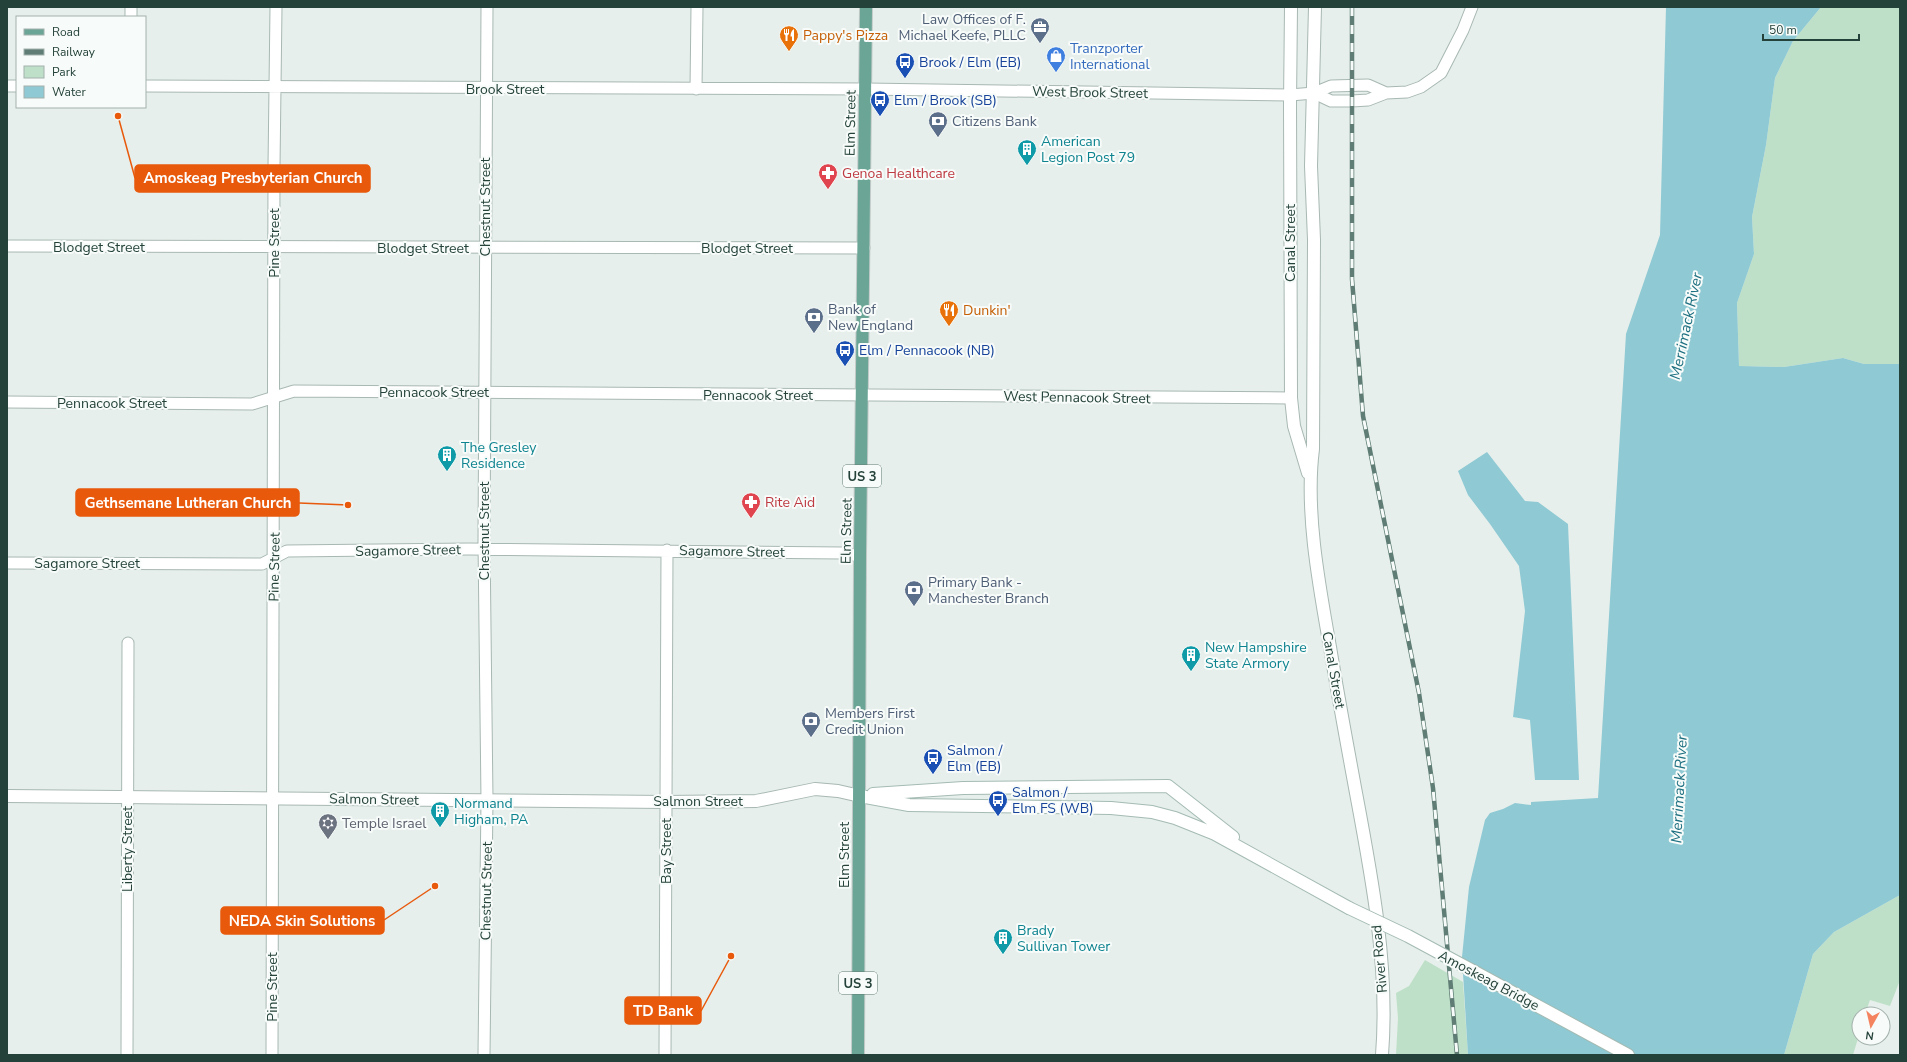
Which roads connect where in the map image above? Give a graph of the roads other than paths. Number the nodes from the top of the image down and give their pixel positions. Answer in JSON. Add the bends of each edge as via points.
{"nodes":[{"id":1,"x":276,"y":7,"type":"edge"},
{"id":2,"x":487,"y":7,"type":"edge"},
{"id":3,"x":697,"y":7,"type":"edge"},
{"id":4,"x":866,"y":7,"type":"edge"},
{"id":5,"x":1291,"y":7,"type":"edge"},
{"id":6,"x":1315,"y":7,"type":"edge"},
{"id":7,"x":1472,"y":7,"type":"edge"},
{"id":8,"x":146,"y":86,"type":"edge"},
{"id":9,"x":276,"y":87,"type":"junction"},
{"id":10,"x":486,"y":89,"type":"junction"},
{"id":11,"x":696,"y":89,"type":"junction"},
{"id":12,"x":866,"y":89,"type":"junction"},
{"id":13,"x":1386,"y":92,"type":"junction"},
{"id":14,"x":1314,"y":93,"type":"junction"},
{"id":15,"x":1290,"y":95,"type":"junction"},
{"id":16,"x":7,"y":246,"type":"edge"},
{"id":17,"x":275,"y":248,"type":"junction"},
{"id":18,"x":485,"y":248,"type":"junction"},
{"id":19,"x":864,"y":248,"type":"junction"},
{"id":20,"x":484,"y":392,"type":"junction"},
{"id":21,"x":274,"y":396,"type":"junction"},
{"id":22,"x":862,"y":396,"type":"junction"},
{"id":23,"x":1291,"y":398,"type":"junction"},
{"id":24,"x":7,"y":402,"type":"edge"},
{"id":25,"x":1309,"y":476,"type":"junction"},
{"id":26,"x":484,"y":549,"type":"junction"},
{"id":27,"x":667,"y":550,"type":"junction"},
{"id":28,"x":860,"y":556,"type":"junction"},
{"id":29,"x":274,"y":557,"type":"junction"},
{"id":30,"x":7,"y":563,"type":"edge"},
{"id":31,"x":128,"y":643,"type":"dead end"},
{"id":32,"x":7,"y":796,"type":"edge"},
{"id":33,"x":126,"y":796,"type":"junction"},
{"id":34,"x":860,"y":796,"type":"junction"},
{"id":35,"x":272,"y":798,"type":"junction"},
{"id":36,"x":487,"y":800,"type":"junction"},
{"id":37,"x":666,"y":802,"type":"junction"},
{"id":38,"x":1258,"y":858,"type":"junction"},
{"id":39,"x":1369,"y":863,"type":"joint"},
{"id":40,"x":127,"y":1055,"type":"edge"},
{"id":41,"x":272,"y":1055,"type":"edge"},
{"id":42,"x":484,"y":1055,"type":"edge"},
{"id":43,"x":665,"y":1055,"type":"edge"},
{"id":44,"x":858,"y":1055,"type":"edge"},
{"id":45,"x":1382,"y":1055,"type":"edge"},
{"id":46,"x":1628,"y":1055,"type":"edge"}],
"edges":[{"from":1,"to":9,"type":"street","name":"Pine Street"},
{"from":2,"to":10,"type":"street","name":"Chestnut Street"},
{"from":3,"to":11,"type":"street"},
{"from":4,"to":12,"type":"main road","name":"Elm Street","number":"US 3"},
{"from":5,"to":15,"type":"street","name":"Canal Street"},
{"from":6,"to":14,"type":"street","name":"Canal Street"},
{"from":7,"to":13,"type":"street","via":[[1441,72],[1421,87],[1407,92]]},
{"from":8,"to":9,"type":"street","name":"Brook Street"},
{"from":9,"to":10,"type":"street","name":"Brook Street"},
{"from":9,"to":17,"type":"street","name":"Pine Street"},
{"from":10,"to":11,"type":"street","name":"Brook Street"},
{"from":10,"to":18,"type":"street","name":"Chestnut Street"},
{"from":11,"to":12,"type":"street","name":"Brook Street"},
{"from":12,"to":15,"type":"street","name":"West Brook Street"},
{"from":12,"to":19,"type":"main road","name":"Elm Street","number":"US 3"},
{"from":13,"to":14,"type":"street","via":[[1368,85],[1331,86]]},
{"from":13,"to":14,"type":"street","via":[[1368,100],[1352,101],[1331,101]]},
{"from":14,"to":15,"type":"street","name":"West Brook Street"},
{"from":14,"to":25,"type":"street","name":"Canal Street","via":[[1311,166],[1314,240],[1313,434]]},
{"from":15,"to":23,"type":"street","name":"Canal Street"},
{"from":16,"to":17,"type":"street","name":"Blodget Street"},
{"from":17,"to":18,"type":"street","name":"Blodget Street"},
{"from":17,"to":21,"type":"street","name":"Pine Street"},
{"from":18,"to":19,"type":"street","name":"Blodget Street"},
{"from":18,"to":20,"type":"street","name":"Chestnut Street"},
{"from":19,"to":22,"type":"main road","name":"Elm Street","number":"US 3"},
{"from":20,"to":21,"type":"street","name":"Pennacook Street","via":[[294,391]]},
{"from":20,"to":22,"type":"street","name":"Pennacook Street"},
{"from":20,"to":26,"type":"street","name":"Chestnut Street"},
{"from":21,"to":24,"type":"street","name":"Pennacook Street","via":[[252,404]]},
{"from":21,"to":29,"type":"street","name":"Pine Street"},
{"from":22,"to":23,"type":"street","name":"West Pennacook Street"},
{"from":22,"to":28,"type":"main road","name":"Elm Street","number":"US 3"},
{"from":23,"to":25,"type":"street","name":"Canal Street","via":[[1294,426]]},
{"from":25,"to":39,"type":"street","name":"Canal Street","via":[[1320,595]]},
{"from":26,"to":27,"type":"street","name":"Sagamore Street"},
{"from":26,"to":29,"type":"street","name":"Sagamore Street","via":[[287,551]]},
{"from":26,"to":36,"type":"street","name":"Chestnut Street"},
{"from":27,"to":28,"type":"street","name":"Sagamore Street","via":[[842,553]]},
{"from":27,"to":37,"type":"street","name":"Bay Street"},
{"from":28,"to":34,"type":"main road","name":"Elm Street","number":"US 3"},
{"from":29,"to":30,"type":"street","name":"Sagamore Street","via":[[262,564]]},
{"from":29,"to":35,"type":"street","name":"Pine Street"},
{"from":31,"to":33,"type":"street","name":"Liberty Street"},
{"from":32,"to":33,"type":"street","name":"Salmon Street"},
{"from":33,"to":35,"type":"street","name":"Salmon Street"},
{"from":33,"to":40,"type":"street","name":"Liberty Street"},
{"from":34,"to":37,"type":"street","name":"Salmon Street","via":[[815,789],[756,801]]},
{"from":34,"to":38,"type":"street","via":[[910,805],[1111,808],[1146,811],[1194,825]]},
{"from":34,"to":38,"type":"street","via":[[962,788],[1168,786]]},
{"from":34,"to":44,"type":"main road","name":"Elm Street","number":"US 3"},
{"from":35,"to":36,"type":"street","name":"Salmon Street"},
{"from":35,"to":41,"type":"street","name":"Pine Street"},
{"from":36,"to":37,"type":"street","name":"Salmon Street"},
{"from":36,"to":42,"type":"street","name":"Chestnut Street"},
{"from":37,"to":43,"type":"street","name":"Bay Street"},
{"from":38,"to":46,"type":"street","name":"Amoskeag Bridge","bridge":true},
{"from":39,"to":45,"type":"street","name":"River Road","via":[[1382,984]]}]}
